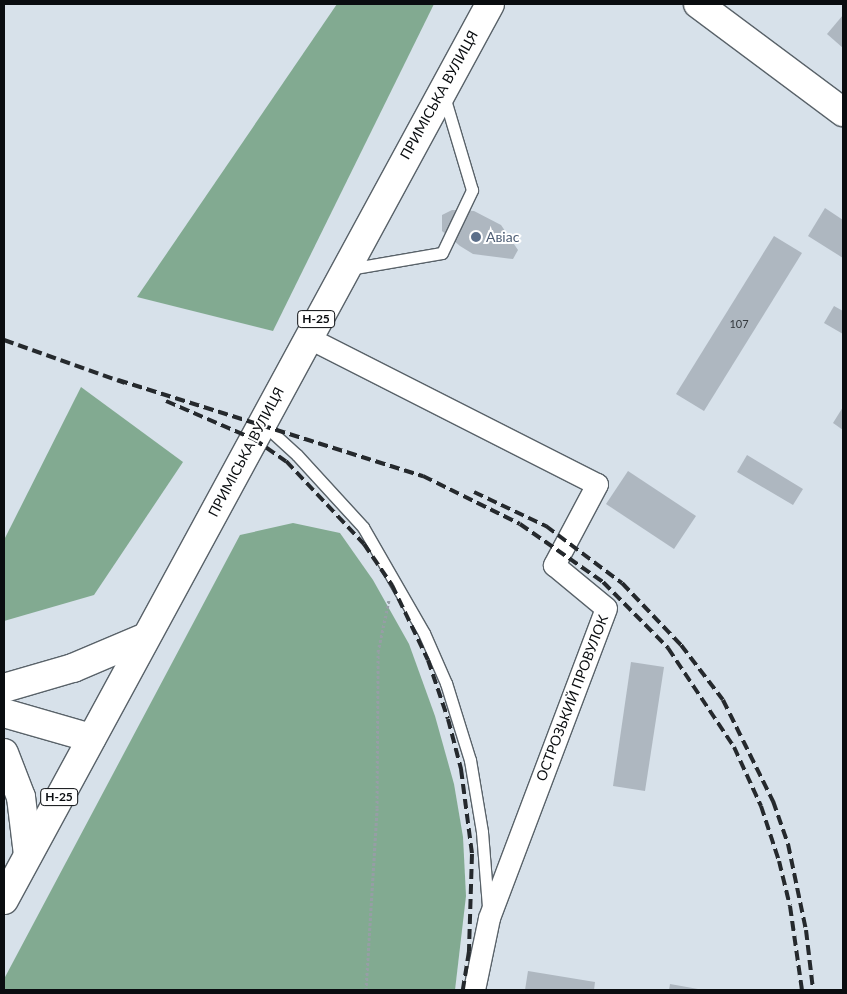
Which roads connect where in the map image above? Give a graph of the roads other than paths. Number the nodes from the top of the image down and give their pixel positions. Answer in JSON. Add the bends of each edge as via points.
{"nodes":[{"id":1,"x":490,"y":4,"type":"edge"},
{"id":2,"x":698,"y":4,"type":"edge"},
{"id":3,"x":441,"y":88,"type":"junction"},
{"id":4,"x":843,"y":112,"type":"edge"},
{"id":5,"x":343,"y":270,"type":"junction"},
{"id":6,"x":307,"y":336,"type":"junction"},
{"id":7,"x":262,"y":423,"type":"junction"},
{"id":8,"x":146,"y":637,"type":"junction"},
{"id":9,"x":4,"y":688,"type":"edge"},
{"id":10,"x":4,"y":713,"type":"edge"},
{"id":11,"x":91,"y":738,"type":"junction"},
{"id":12,"x":4,"y":753,"type":"edge"},
{"id":13,"x":28,"y":855,"type":"junction"},
{"id":14,"x":4,"y":900,"type":"edge"},
{"id":15,"x":489,"y":918,"type":"junction"},
{"id":16,"x":474,"y":990,"type":"edge"}],
"edges":[{"from":1,"to":3,"type":"main road","name":"ПРИМІСЬКА ВУЛИЦЯ","number":"Н-25"},
{"from":2,"to":4,"type":"main road"},
{"from":3,"to":5,"type":"main road","name":"ПРИМІСЬКА ВУЛИЦЯ","number":"Н-25"},
{"from":3,"to":5,"type":"lane","via":[[472,190],[442,253]]},
{"from":5,"to":6,"type":"main road","name":"ПРИМІСЬКА ВУЛИЦЯ","number":"Н-25"},
{"from":6,"to":7,"type":"main road","name":"ПРИМІСЬКА ВУЛИЦЯ","number":"Н-25"},
{"from":6,"to":15,"type":"street","name":"ОСТРОЗЬКИЙ ПРОВУЛОК","via":[[596,484],[554,566],[606,608]]},
{"from":7,"to":8,"type":"main road","name":"ПРИМІСЬКА ВУЛИЦЯ","number":"Н-25"},
{"from":7,"to":15,"type":"lane","via":[[297,454],[364,527],[396,579],[446,684],[470,760],[482,832]]},
{"from":8,"to":9,"type":"main road","via":[[73,668]]},
{"from":8,"to":11,"type":"main road","name":"ПРИМІСЬКА ВУЛИЦЯ","number":"Н-25"},
{"from":10,"to":11,"type":"main road"},
{"from":11,"to":13,"type":"main road","name":"ПРИМІСЬКА ВУЛИЦЯ","number":"Н-25"},
{"from":12,"to":13,"type":"main road","via":[[21,797]]},
{"from":13,"to":14,"type":"main road","name":"ПРИМІСЬКА ВУЛИЦЯ","number":"Н-25"},
{"from":15,"to":16,"type":"street","name":"ОСТРОЗЬКИЙ ПРОВУЛОК"}]}
